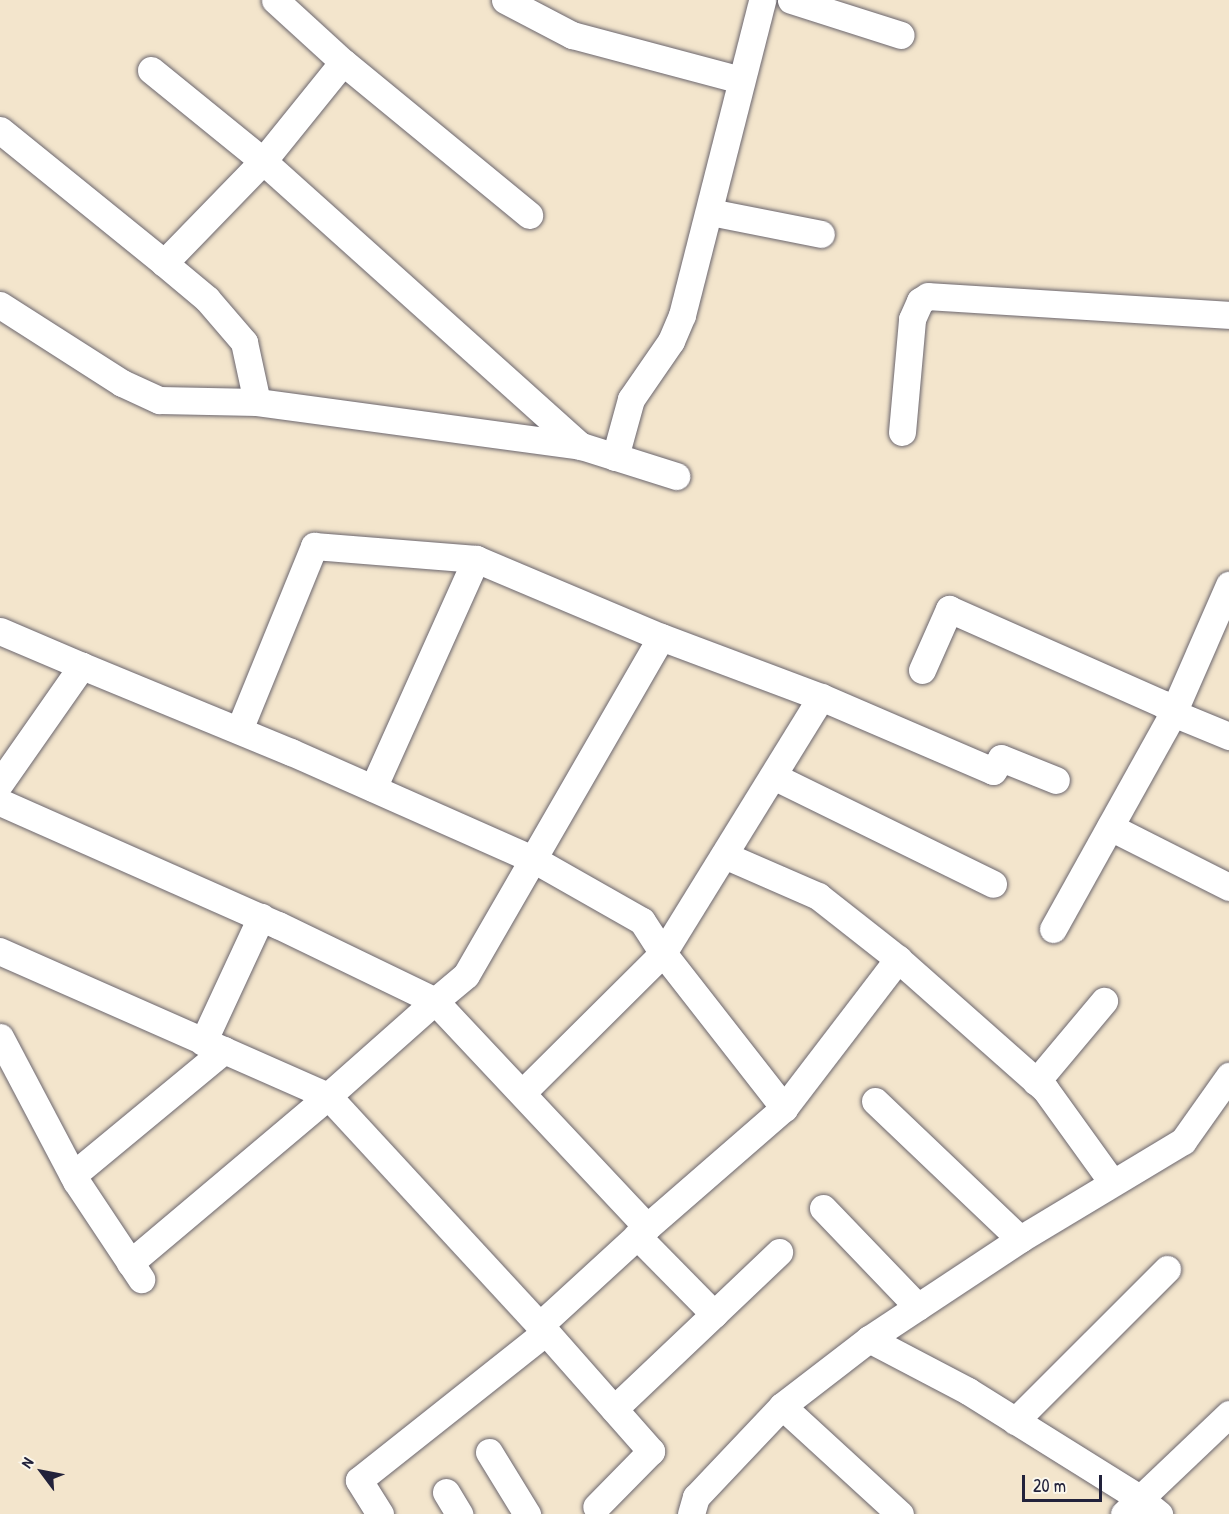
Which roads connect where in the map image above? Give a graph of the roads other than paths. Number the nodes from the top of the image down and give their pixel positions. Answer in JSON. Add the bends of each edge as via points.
{"nodes":[{"id":1,"x":275,"y":0,"type":"edge"},
{"id":2,"x":505,"y":0,"type":"edge"},
{"id":3,"x":762,"y":0,"type":"edge"},
{"id":4,"x":790,"y":0,"type":"edge"},
{"id":5,"x":901,"y":35,"type":"dead end"},
{"id":6,"x":343,"y":62,"type":"junction"},
{"id":7,"x":151,"y":70,"type":"dead end"},
{"id":8,"x":741,"y":80,"type":"junction"},
{"id":9,"x":0,"y":130,"type":"edge"},
{"id":10,"x":263,"y":161,"type":"junction"},
{"id":11,"x":710,"y":212,"type":"junction"},
{"id":12,"x":529,"y":215,"type":"dead end"},
{"id":13,"x":821,"y":234,"type":"dead end"},
{"id":14,"x":164,"y":263,"type":"junction"},
{"id":15,"x":0,"y":305,"type":"edge"},
{"id":16,"x":1229,"y":315,"type":"edge"},
{"id":17,"x":256,"y":402,"type":"junction"},
{"id":18,"x":902,"y":432,"type":"dead end"},
{"id":19,"x":581,"y":446,"type":"junction"},
{"id":20,"x":615,"y":457,"type":"junction"},
{"id":21,"x":676,"y":476,"type":"dead end"},
{"id":22,"x":476,"y":558,"type":"junction"},
{"id":23,"x":1229,"y":585,"type":"edge"},
{"id":24,"x":0,"y":632,"type":"edge"},
{"id":25,"x":662,"y":637,"type":"junction"},
{"id":26,"x":82,"y":666,"type":"junction"},
{"id":27,"x":922,"y":670,"type":"dead end"},
{"id":28,"x":821,"y":697,"type":"junction"},
{"id":29,"x":1173,"y":713,"type":"junction"},
{"id":30,"x":239,"y":730,"type":"junction"},
{"id":31,"x":1229,"y":735,"type":"edge"},
{"id":32,"x":773,"y":776,"type":"junction"},
{"id":33,"x":1056,"y":780,"type":"dead end"},
{"id":34,"x":0,"y":783,"type":"edge"},
{"id":35,"x":373,"y":788,"type":"junction"},
{"id":36,"x":0,"y":802,"type":"edge"},
{"id":37,"x":1110,"y":827,"type":"junction"},
{"id":38,"x":724,"y":855,"type":"junction"},
{"id":39,"x":533,"y":859,"type":"junction"},
{"id":40,"x":993,"y":884,"type":"dead end"},
{"id":41,"x":1229,"y":887,"type":"edge"},
{"id":42,"x":261,"y":917,"type":"junction"},
{"id":43,"x":1053,"y":929,"type":"dead end"},
{"id":44,"x":0,"y":951,"type":"edge"},
{"id":45,"x":663,"y":953,"type":"junction"},
{"id":46,"x":898,"y":959,"type":"junction"},
{"id":47,"x":1104,"y":1000,"type":"dead end"},
{"id":48,"x":435,"y":1001,"type":"junction"},
{"id":49,"x":0,"y":1037,"type":"edge"},
{"id":50,"x":214,"y":1046,"type":"junction"},
{"id":51,"x":1229,"y":1076,"type":"edge"},
{"id":52,"x":1036,"y":1082,"type":"junction"},
{"id":53,"x":522,"y":1094,"type":"junction"},
{"id":54,"x":328,"y":1096,"type":"junction"},
{"id":55,"x":875,"y":1101,"type":"dead end"},
{"id":56,"x":784,"y":1108,"type":"junction"},
{"id":57,"x":73,"y":1175,"type":"junction"},
{"id":58,"x":1112,"y":1182,"type":"junction"},
{"id":59,"x":823,"y":1208,"type":"dead end"},
{"id":60,"x":642,"y":1231,"type":"junction"},
{"id":61,"x":1020,"y":1239,"type":"junction"},
{"id":62,"x":779,"y":1252,"type":"dead end"},
{"id":63,"x":1167,"y":1269,"type":"dead end"},
{"id":64,"x":918,"y":1307,"type":"junction"},
{"id":65,"x":714,"y":1314,"type":"junction"},
{"id":66,"x":543,"y":1328,"type":"junction"},
{"id":67,"x":869,"y":1339,"type":"junction"},
{"id":68,"x":782,"y":1406,"type":"junction"},
{"id":69,"x":614,"y":1409,"type":"junction"},
{"id":70,"x":1229,"y":1414,"type":"edge"},
{"id":71,"x":1015,"y":1421,"type":"junction"},
{"id":72,"x":489,"y":1452,"type":"dead end"},
{"id":73,"x":596,"y":1508,"type":"dead end"},
{"id":74,"x":700,"y":1508,"type":"edge"},
{"id":75,"x":1141,"y":1509,"type":"edge"},
{"id":76,"x":380,"y":1514,"type":"edge"},
{"id":77,"x":527,"y":1514,"type":"edge"},
{"id":78,"x":900,"y":1514,"type":"edge"}],
"edges":[{"from":1,"to":6,"type":"street"},
{"from":2,"to":8,"type":"street","via":[[572,35]]},
{"from":3,"to":8,"type":"street"},
{"from":4,"to":5,"type":"street"},
{"from":6,"to":10,"type":"street"},
{"from":6,"to":12,"type":"street"},
{"from":7,"to":10,"type":"street"},
{"from":8,"to":11,"type":"street"},
{"from":9,"to":14,"type":"street"},
{"from":10,"to":14,"type":"street"},
{"from":10,"to":19,"type":"street"},
{"from":11,"to":13,"type":"street"},
{"from":11,"to":20,"type":"street","via":[[682,315],[671,341],[630,399]]},
{"from":14,"to":17,"type":"street","via":[[207,299],[244,342]]},
{"from":15,"to":17,"type":"street","via":[[122,383],[159,400]]},
{"from":16,"to":18,"type":"street","via":[[928,296],[920,301],[912,319]]},
{"from":17,"to":19,"type":"street"},
{"from":19,"to":20,"type":"street"},
{"from":20,"to":21,"type":"street"},
{"from":22,"to":25,"type":"street"},
{"from":22,"to":30,"type":"street","via":[[314,546]]},
{"from":22,"to":35,"type":"street"},
{"from":23,"to":29,"type":"street"},
{"from":24,"to":26,"type":"street"},
{"from":25,"to":28,"type":"street"},
{"from":25,"to":39,"type":"street"},
{"from":26,"to":30,"type":"street"},
{"from":26,"to":34,"type":"street"},
{"from":27,"to":29,"type":"street","via":[[949,609],[1163,704]]},
{"from":28,"to":32,"type":"street"},
{"from":28,"to":33,"type":"street","via":[[993,771],[1001,758]]},
{"from":29,"to":31,"type":"street"},
{"from":29,"to":37,"type":"street"},
{"from":30,"to":35,"type":"street"},
{"from":32,"to":38,"type":"street"},
{"from":32,"to":40,"type":"street"},
{"from":35,"to":39,"type":"street"},
{"from":36,"to":42,"type":"street"},
{"from":37,"to":41,"type":"street"},
{"from":37,"to":43,"type":"street"},
{"from":38,"to":45,"type":"street"},
{"from":38,"to":46,"type":"street","via":[[818,896]]},
{"from":39,"to":45,"type":"street","via":[[642,921]]},
{"from":39,"to":48,"type":"street","via":[[466,975]]},
{"from":42,"to":48,"type":"street"},
{"from":42,"to":50,"type":"street"},
{"from":44,"to":50,"type":"street"},
{"from":45,"to":53,"type":"street"},
{"from":45,"to":56,"type":"street"},
{"from":46,"to":52,"type":"street"},
{"from":46,"to":56,"type":"street"},
{"from":47,"to":52,"type":"street"},
{"from":48,"to":53,"type":"street"},
{"from":48,"to":54,"type":"street"},
{"from":49,"to":57,"type":"street"},
{"from":50,"to":54,"type":"street"},
{"from":50,"to":57,"type":"street"},
{"from":51,"to":58,"type":"street","via":[[1183,1141]]},
{"from":52,"to":58,"type":"street"},
{"from":53,"to":60,"type":"street"},
{"from":54,"to":57,"type":"street","via":[[135,1271]]},
{"from":54,"to":66,"type":"street"},
{"from":55,"to":61,"type":"street"},
{"from":56,"to":60,"type":"street"},
{"from":58,"to":61,"type":"street"},
{"from":59,"to":64,"type":"street"},
{"from":60,"to":65,"type":"street"},
{"from":60,"to":66,"type":"street"},
{"from":61,"to":64,"type":"street"},
{"from":62,"to":65,"type":"street"},
{"from":63,"to":71,"type":"street"},
{"from":64,"to":67,"type":"street"},
{"from":65,"to":69,"type":"street"},
{"from":66,"to":69,"type":"street"},
{"from":66,"to":76,"type":"street","via":[[359,1480]]},
{"from":67,"to":68,"type":"street"},
{"from":67,"to":71,"type":"street","via":[[968,1391]]},
{"from":68,"to":74,"type":"street"},
{"from":68,"to":78,"type":"street"},
{"from":69,"to":73,"type":"street","via":[[651,1451]]},
{"from":70,"to":75,"type":"street"},
{"from":71,"to":75,"type":"street"},
{"from":72,"to":77,"type":"street"}]}
